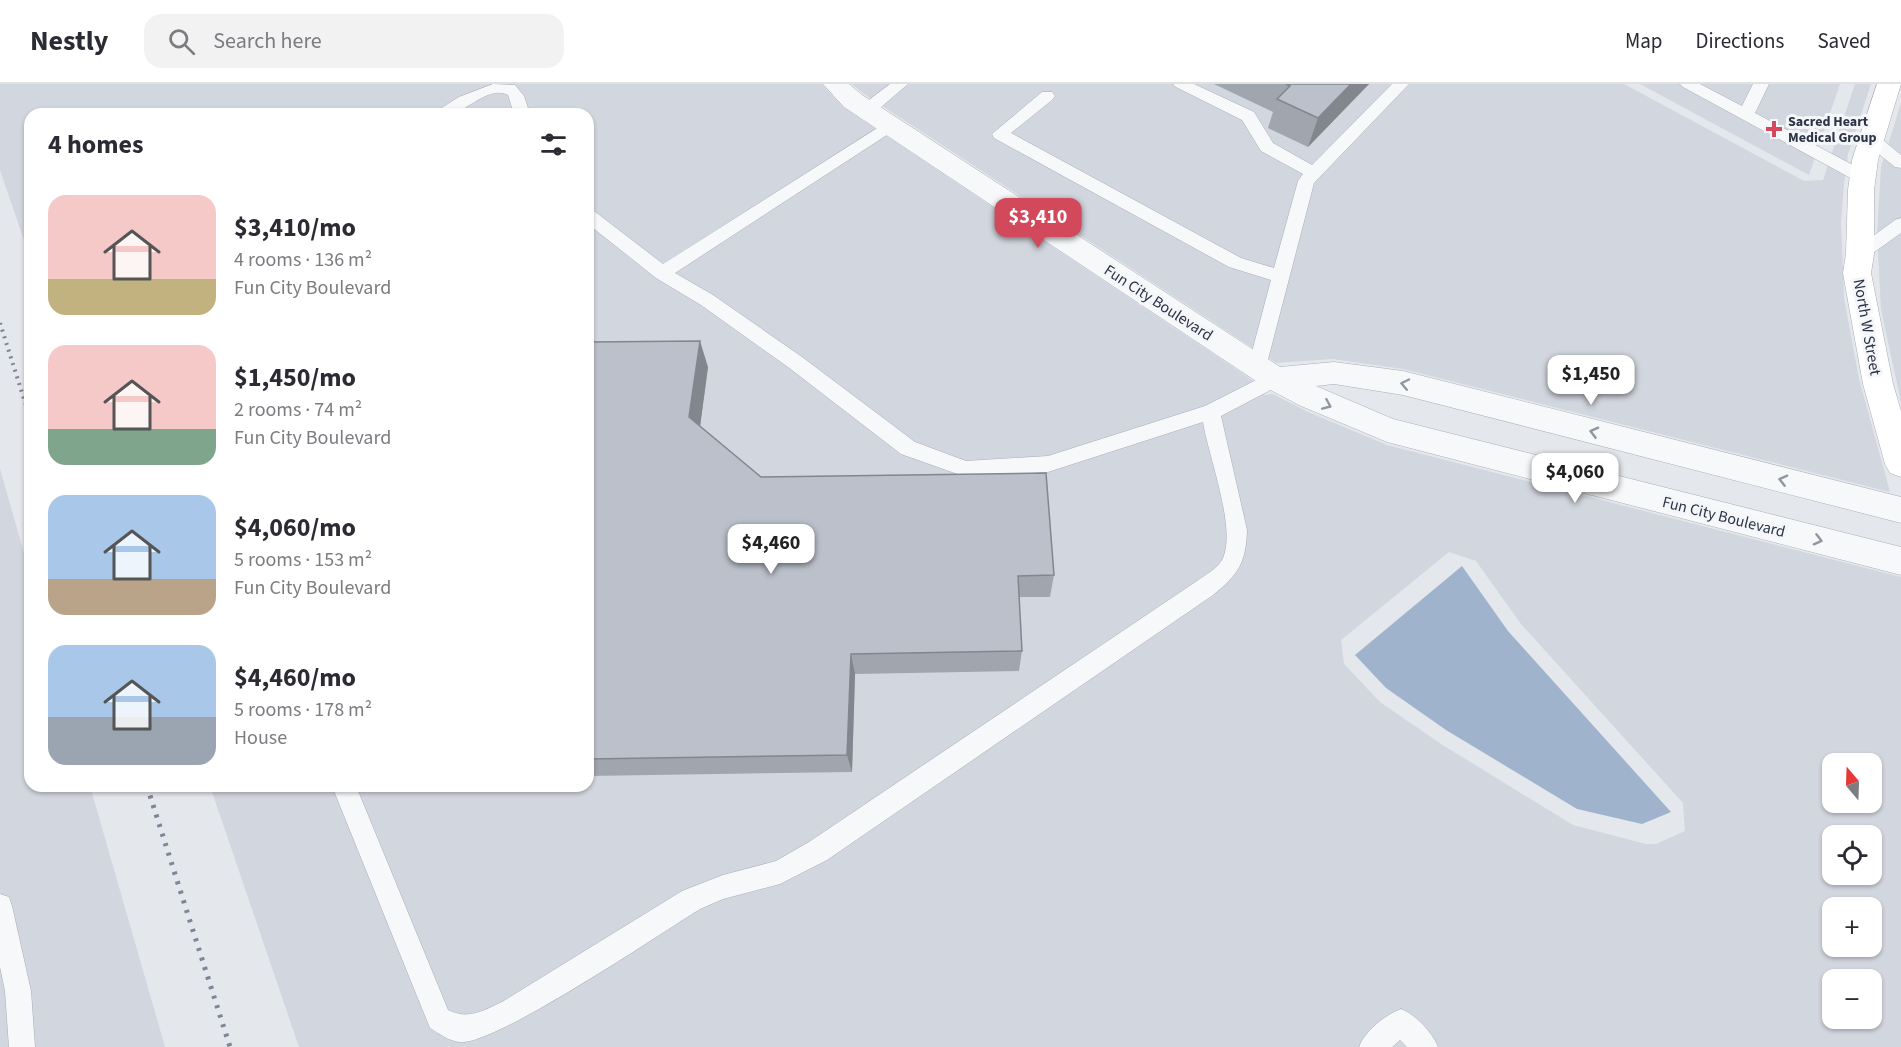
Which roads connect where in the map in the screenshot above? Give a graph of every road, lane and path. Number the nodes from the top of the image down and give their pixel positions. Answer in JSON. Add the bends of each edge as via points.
{"nodes":[{"id":1,"x":836,"y":84,"type":"edge"},
{"id":2,"x":900,"y":84,"type":"edge"},
{"id":3,"x":1181,"y":84,"type":"edge"},
{"id":4,"x":1401,"y":84,"type":"edge"},
{"id":5,"x":1688,"y":84,"type":"edge"},
{"id":6,"x":1761,"y":84,"type":"edge"},
{"id":7,"x":1889,"y":84,"type":"edge"},
{"id":8,"x":1047,"y":96,"type":"dead end"},
{"id":9,"x":450,"y":108,"type":"edge"},
{"id":10,"x":520,"y":108,"type":"edge"},
{"id":11,"x":867,"y":110,"type":"junction"},
{"id":12,"x":1746,"y":115,"type":"junction"},
{"id":13,"x":890,"y":125,"type":"junction"},
{"id":14,"x":1871,"y":139,"type":"junction"},
{"id":15,"x":1901,"y":163,"type":"edge"},
{"id":16,"x":1313,"y":173,"type":"junction"},
{"id":17,"x":1862,"y":177,"type":"junction"},
{"id":18,"x":594,"y":220,"type":"edge"},
{"id":19,"x":1901,"y":224,"type":"edge"},
{"id":20,"x":1860,"y":254,"type":"junction"},
{"id":21,"x":662,"y":273,"type":"junction"},
{"id":22,"x":1281,"y":276,"type":"junction"},
{"id":23,"x":1266,"y":373,"type":"junction"},
{"id":24,"x":1211,"y":412,"type":"junction"},
{"id":25,"x":1901,"y":464,"type":"edge"},
{"id":26,"x":1901,"y":510,"type":"edge"},
{"id":27,"x":1901,"y":561,"type":"edge"},
{"id":28,"x":346,"y":792,"type":"edge"},
{"id":29,"x":0,"y":906,"type":"edge"},
{"id":30,"x":22,"y":1047,"type":"edge"},
{"id":31,"x":1372,"y":1047,"type":"edge"},
{"id":32,"x":1425,"y":1047,"type":"edge"}],
"edges":[{"from":1,"to":11,"type":"street","name":"Fun City Boulevard"},
{"from":2,"to":11,"type":"lane"},
{"from":3,"to":16,"type":"lane","via":[[1248,116],[1267,147]]},
{"from":4,"to":16,"type":"lane"},
{"from":5,"to":12,"type":"lane"},
{"from":6,"to":12,"type":"lane"},
{"from":7,"to":14,"type":"main road","name":"North W Street"},
{"from":8,"to":22,"type":"lane","via":[[1000,134],[1235,264]]},
{"from":9,"to":10,"type":"lane","via":[[474,93],[500,86],[515,93]]},
{"from":11,"to":13,"type":"street","name":"Fun City Boulevard"},
{"from":12,"to":17,"type":"lane"},
{"from":13,"to":21,"type":"lane"},
{"from":13,"to":23,"type":"street","name":"Fun City Boulevard"},
{"from":14,"to":15,"type":"lane"},
{"from":14,"to":17,"type":"main road","name":"North W Street"},
{"from":16,"to":22,"type":"lane","via":[[1306,180]]},
{"from":17,"to":20,"type":"main road","name":"North W Street"},
{"from":18,"to":21,"type":"lane"},
{"from":19,"to":20,"type":"lane"},
{"from":20,"to":25,"type":"main road","name":"North W Street","via":[[1857,273],[1878,384]]},
{"from":21,"to":24,"type":"lane","via":[[795,362],[908,448],[966,469],[1048,464]]},
{"from":22,"to":23,"type":"lane"},
{"from":23,"to":24,"type":"lane"},
{"from":26,"to":23,"type":"street","one_way":true,"via":[[1403,383],[1334,373]]},
{"from":23,"to":27,"type":"street","name":"Fun City Boulevard","one_way":true,"via":[[1312,398],[1387,430]]},
{"from":24,"to":28,"type":"lane","via":[[1237,527],[1237,550],[1232,565],[1206,588],[818,851],[780,872],[691,900],[511,1011],[477,1027],[459,1029],[438,1019]]},
{"from":29,"to":30,"type":"lane","via":[[18,991]]},
{"from":31,"to":32,"type":"lane","via":[[1401,1022]]}]}
